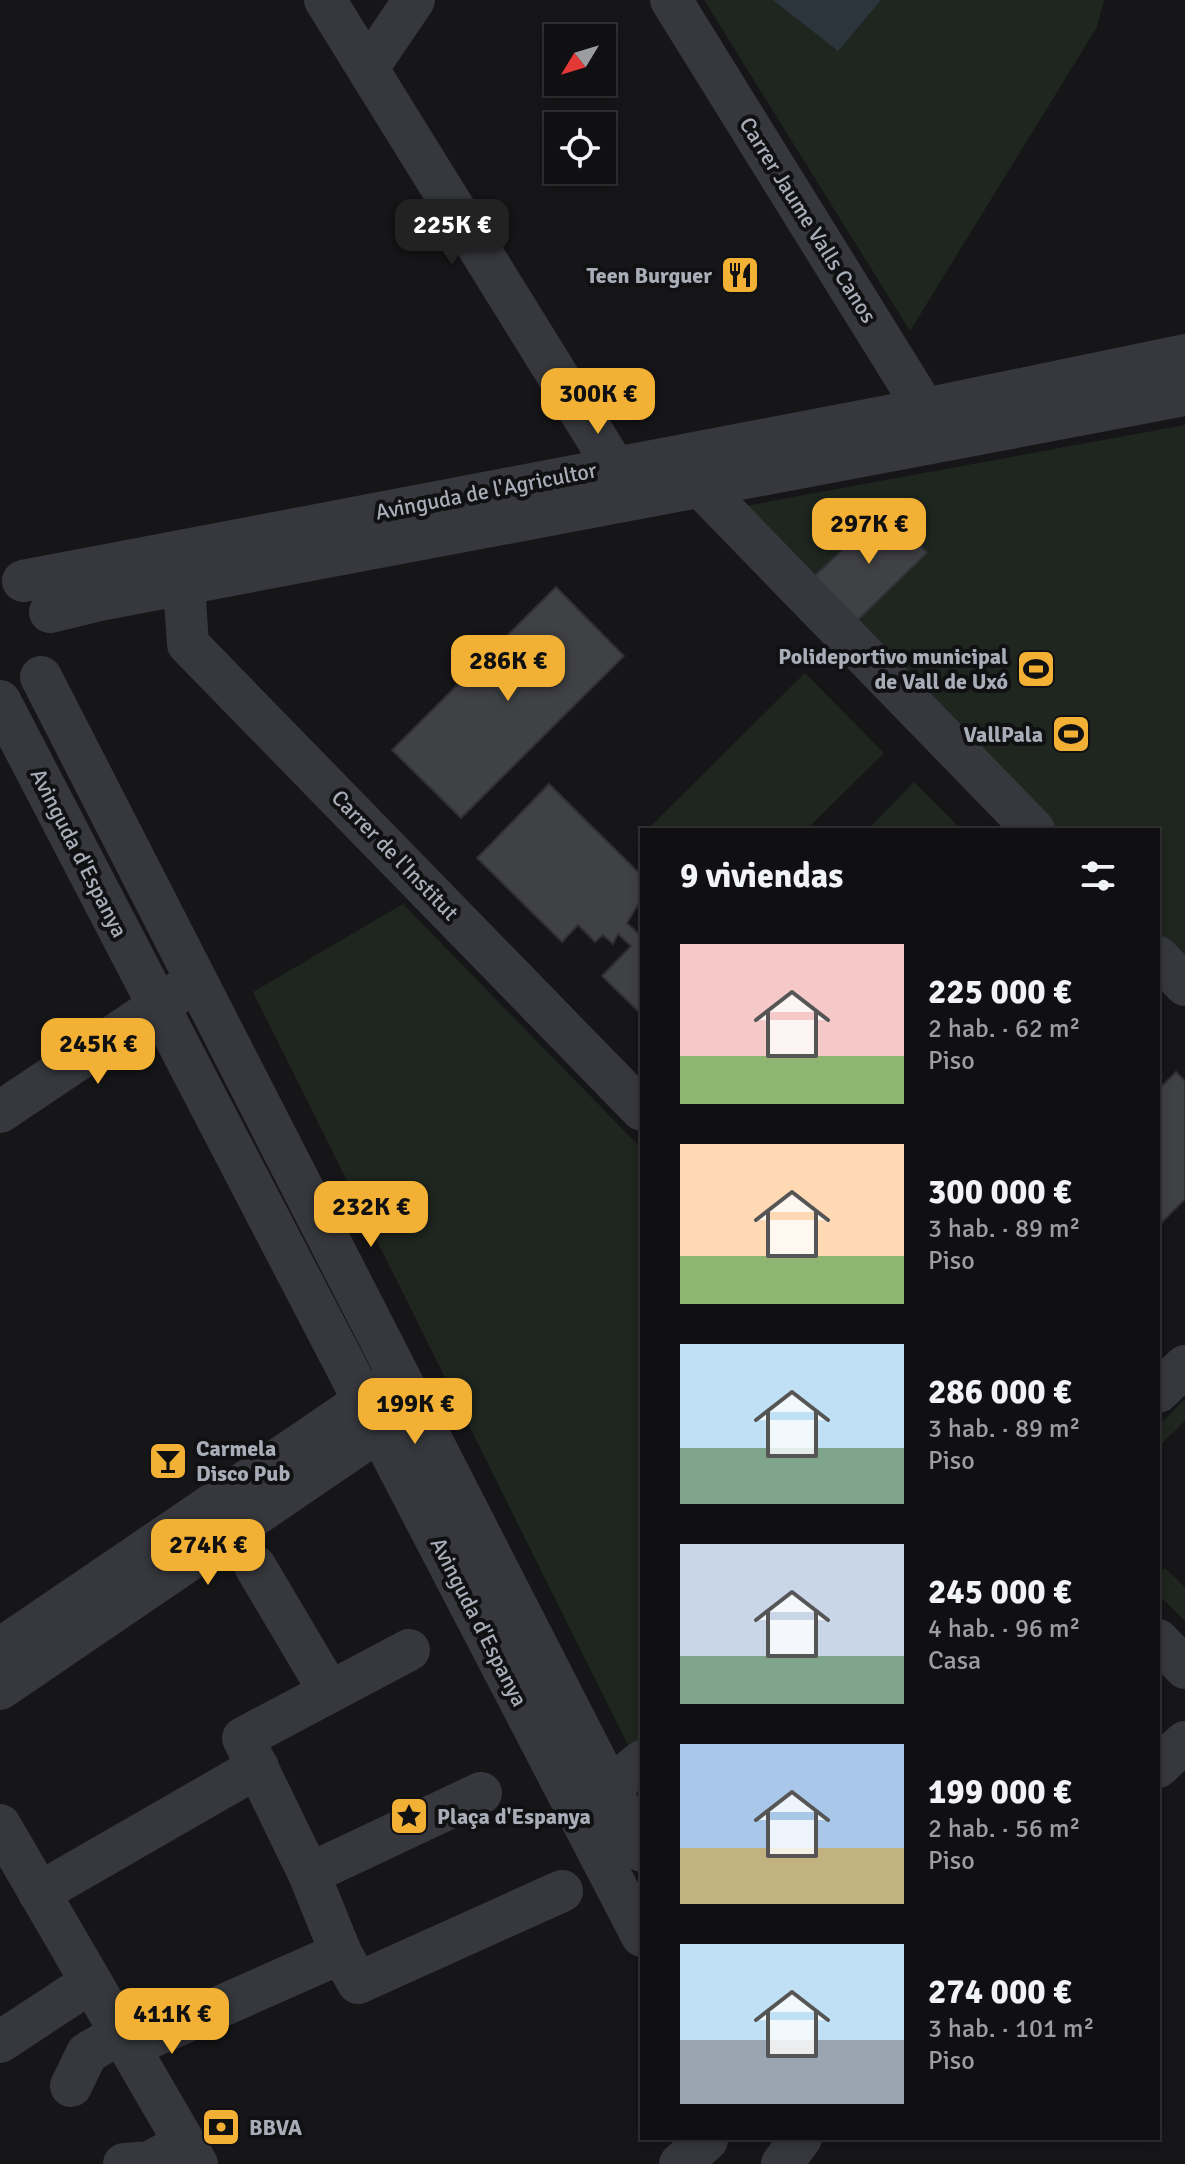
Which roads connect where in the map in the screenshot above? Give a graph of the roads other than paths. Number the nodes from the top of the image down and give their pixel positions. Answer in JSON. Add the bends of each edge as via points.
{"nodes":[{"id":1,"x":325,"y":0,"type":"edge"},
{"id":2,"x":414,"y":0,"type":"edge"},
{"id":3,"x":671,"y":0,"type":"edge"},
{"id":4,"x":368,"y":68,"type":"junction"},
{"id":5,"x":1185,"y":355,"type":"edge"},
{"id":6,"x":1185,"y":395,"type":"edge"},
{"id":7,"x":934,"y":425,"type":"junction"},
{"id":8,"x":624,"y":484,"type":"junction"},
{"id":9,"x":701,"y":487,"type":"junction"},
{"id":10,"x":12,"y":577,"type":"edge"},
{"id":11,"x":184,"y":585,"type":"junction"},
{"id":12,"x":50,"y":612,"type":"junction"},
{"id":13,"x":41,"y":677,"type":"junction"},
{"id":14,"x":0,"y":701,"type":"edge"},
{"id":15,"x":1032,"y":828,"type":"edge"},
{"id":16,"x":1160,"y":959,"type":"edge"},
{"id":17,"x":196,"y":979,"type":"junction"},
{"id":18,"x":1185,"y":985,"type":"edge"},
{"id":19,"x":158,"y":1005,"type":"junction"},
{"id":20,"x":640,"y":1108,"type":"edge"},
{"id":21,"x":0,"y":1112,"type":"edge"},
{"id":22,"x":1185,"y":1366,"type":"edge"},
{"id":23,"x":1160,"y":1390,"type":"edge"},
{"id":24,"x":407,"y":1392,"type":"junction"},
{"id":25,"x":372,"y":1416,"type":"junction"},
{"id":26,"x":255,"y":1566,"type":"dead end"},
{"id":27,"x":1160,"y":1642,"type":"edge"},
{"id":28,"x":0,"y":1649,"type":"edge"},
{"id":29,"x":409,"y":1650,"type":"dead end"},
{"id":30,"x":1185,"y":1668,"type":"edge"},
{"id":31,"x":0,"y":1689,"type":"edge"},
{"id":32,"x":329,"y":1691,"type":"junction"},
{"id":33,"x":1185,"y":1742,"type":"edge"},
{"id":34,"x":640,"y":1763,"type":"edge"},
{"id":35,"x":1160,"y":1765,"type":"edge"},
{"id":36,"x":258,"y":1767,"type":"junction"},
{"id":37,"x":481,"y":1793,"type":"dead end"},
{"id":38,"x":594,"y":1801,"type":"junction"},
{"id":39,"x":0,"y":1825,"type":"edge"},
{"id":40,"x":640,"y":1849,"type":"edge"},
{"id":41,"x":309,"y":1874,"type":"junction"},
{"id":42,"x":562,"y":1891,"type":"dead end"},
{"id":43,"x":39,"y":1893,"type":"junction"},
{"id":44,"x":640,"y":1930,"type":"edge"},
{"id":45,"x":341,"y":1953,"type":"junction"},
{"id":46,"x":91,"y":1982,"type":"junction"},
{"id":47,"x":125,"y":2040,"type":"junction"},
{"id":48,"x":0,"y":2042,"type":"edge"},
{"id":49,"x":71,"y":2086,"type":"dead end"},
{"id":50,"x":191,"y":2154,"type":"edge"},
{"id":51,"x":124,"y":2164,"type":"edge"}],
"edges":[{"from":1,"to":4,"type":"street"},
{"from":2,"to":4,"type":"street"},
{"from":3,"to":7,"type":"street","name":"Carrer Jaume Valls Canos"},
{"from":4,"to":8,"type":"street"},
{"from":5,"to":7,"type":"street","name":"Avinguda de l'Agricultor"},
{"from":6,"to":7,"type":"street","name":"Avinguda de l'Agricultor"},
{"from":7,"to":8,"type":"street","name":"Avinguda de l'Agricultor"},
{"from":7,"to":9,"type":"street","name":"Avinguda de l'Agricultor"},
{"from":8,"to":9,"type":"street","name":"Avinguda de l'Agricultor"},
{"from":8,"to":10,"type":"street","name":"Avinguda de l'Agricultor"},
{"from":8,"to":11,"type":"street","name":"Avinguda de l'Agricultor"},
{"from":9,"to":15,"type":"street"},
{"from":10,"to":12,"type":"street"},
{"from":11,"to":12,"type":"street","name":"Avinguda de l'Agricultor"},
{"from":11,"to":20,"type":"street","name":"Carrer de l'Institut","via":[[188,644]]},
{"from":12,"to":13,"type":"street"},
{"from":13,"to":14,"type":"street"},
{"from":13,"to":17,"type":"street","name":"Avinguda d'Espanya"},
{"from":14,"to":19,"type":"street","name":"Avinguda d'Espanya"},
{"from":16,"to":18,"type":"street"},
{"from":17,"to":19,"type":"street"},
{"from":17,"to":24,"type":"street","name":"Avinguda d'Espanya"},
{"from":19,"to":21,"type":"street"},
{"from":19,"to":25,"type":"street","name":"Avinguda d'Espanya"},
{"from":22,"to":23,"type":"street"},
{"from":24,"to":25,"type":"street"},
{"from":24,"to":38,"type":"street","name":"Avinguda d'Espanya"},
{"from":25,"to":28,"type":"street"},
{"from":25,"to":31,"type":"street"},
{"from":25,"to":38,"type":"street","name":"Avinguda d'Espanya"},
{"from":26,"to":32,"type":"street"},
{"from":27,"to":30,"type":"street"},
{"from":29,"to":32,"type":"street"},
{"from":32,"to":36,"type":"street","via":[[243,1738]]},
{"from":33,"to":35,"type":"street"},
{"from":34,"to":38,"type":"street"},
{"from":36,"to":41,"type":"street"},
{"from":36,"to":43,"type":"street"},
{"from":37,"to":41,"type":"street"},
{"from":38,"to":40,"type":"street","name":"Avinguda d'Espanya"},
{"from":38,"to":44,"type":"street","name":"Avinguda d'Espanya"},
{"from":39,"to":43,"type":"street"},
{"from":41,"to":45,"type":"street"},
{"from":42,"to":45,"type":"street","via":[[358,1983]]},
{"from":43,"to":46,"type":"street"},
{"from":45,"to":47,"type":"street"},
{"from":46,"to":47,"type":"street"},
{"from":46,"to":48,"type":"street"},
{"from":47,"to":49,"type":"street","via":[[87,2053]]},
{"from":47,"to":50,"type":"street"},
{"from":50,"to":51,"type":"street"}]}
